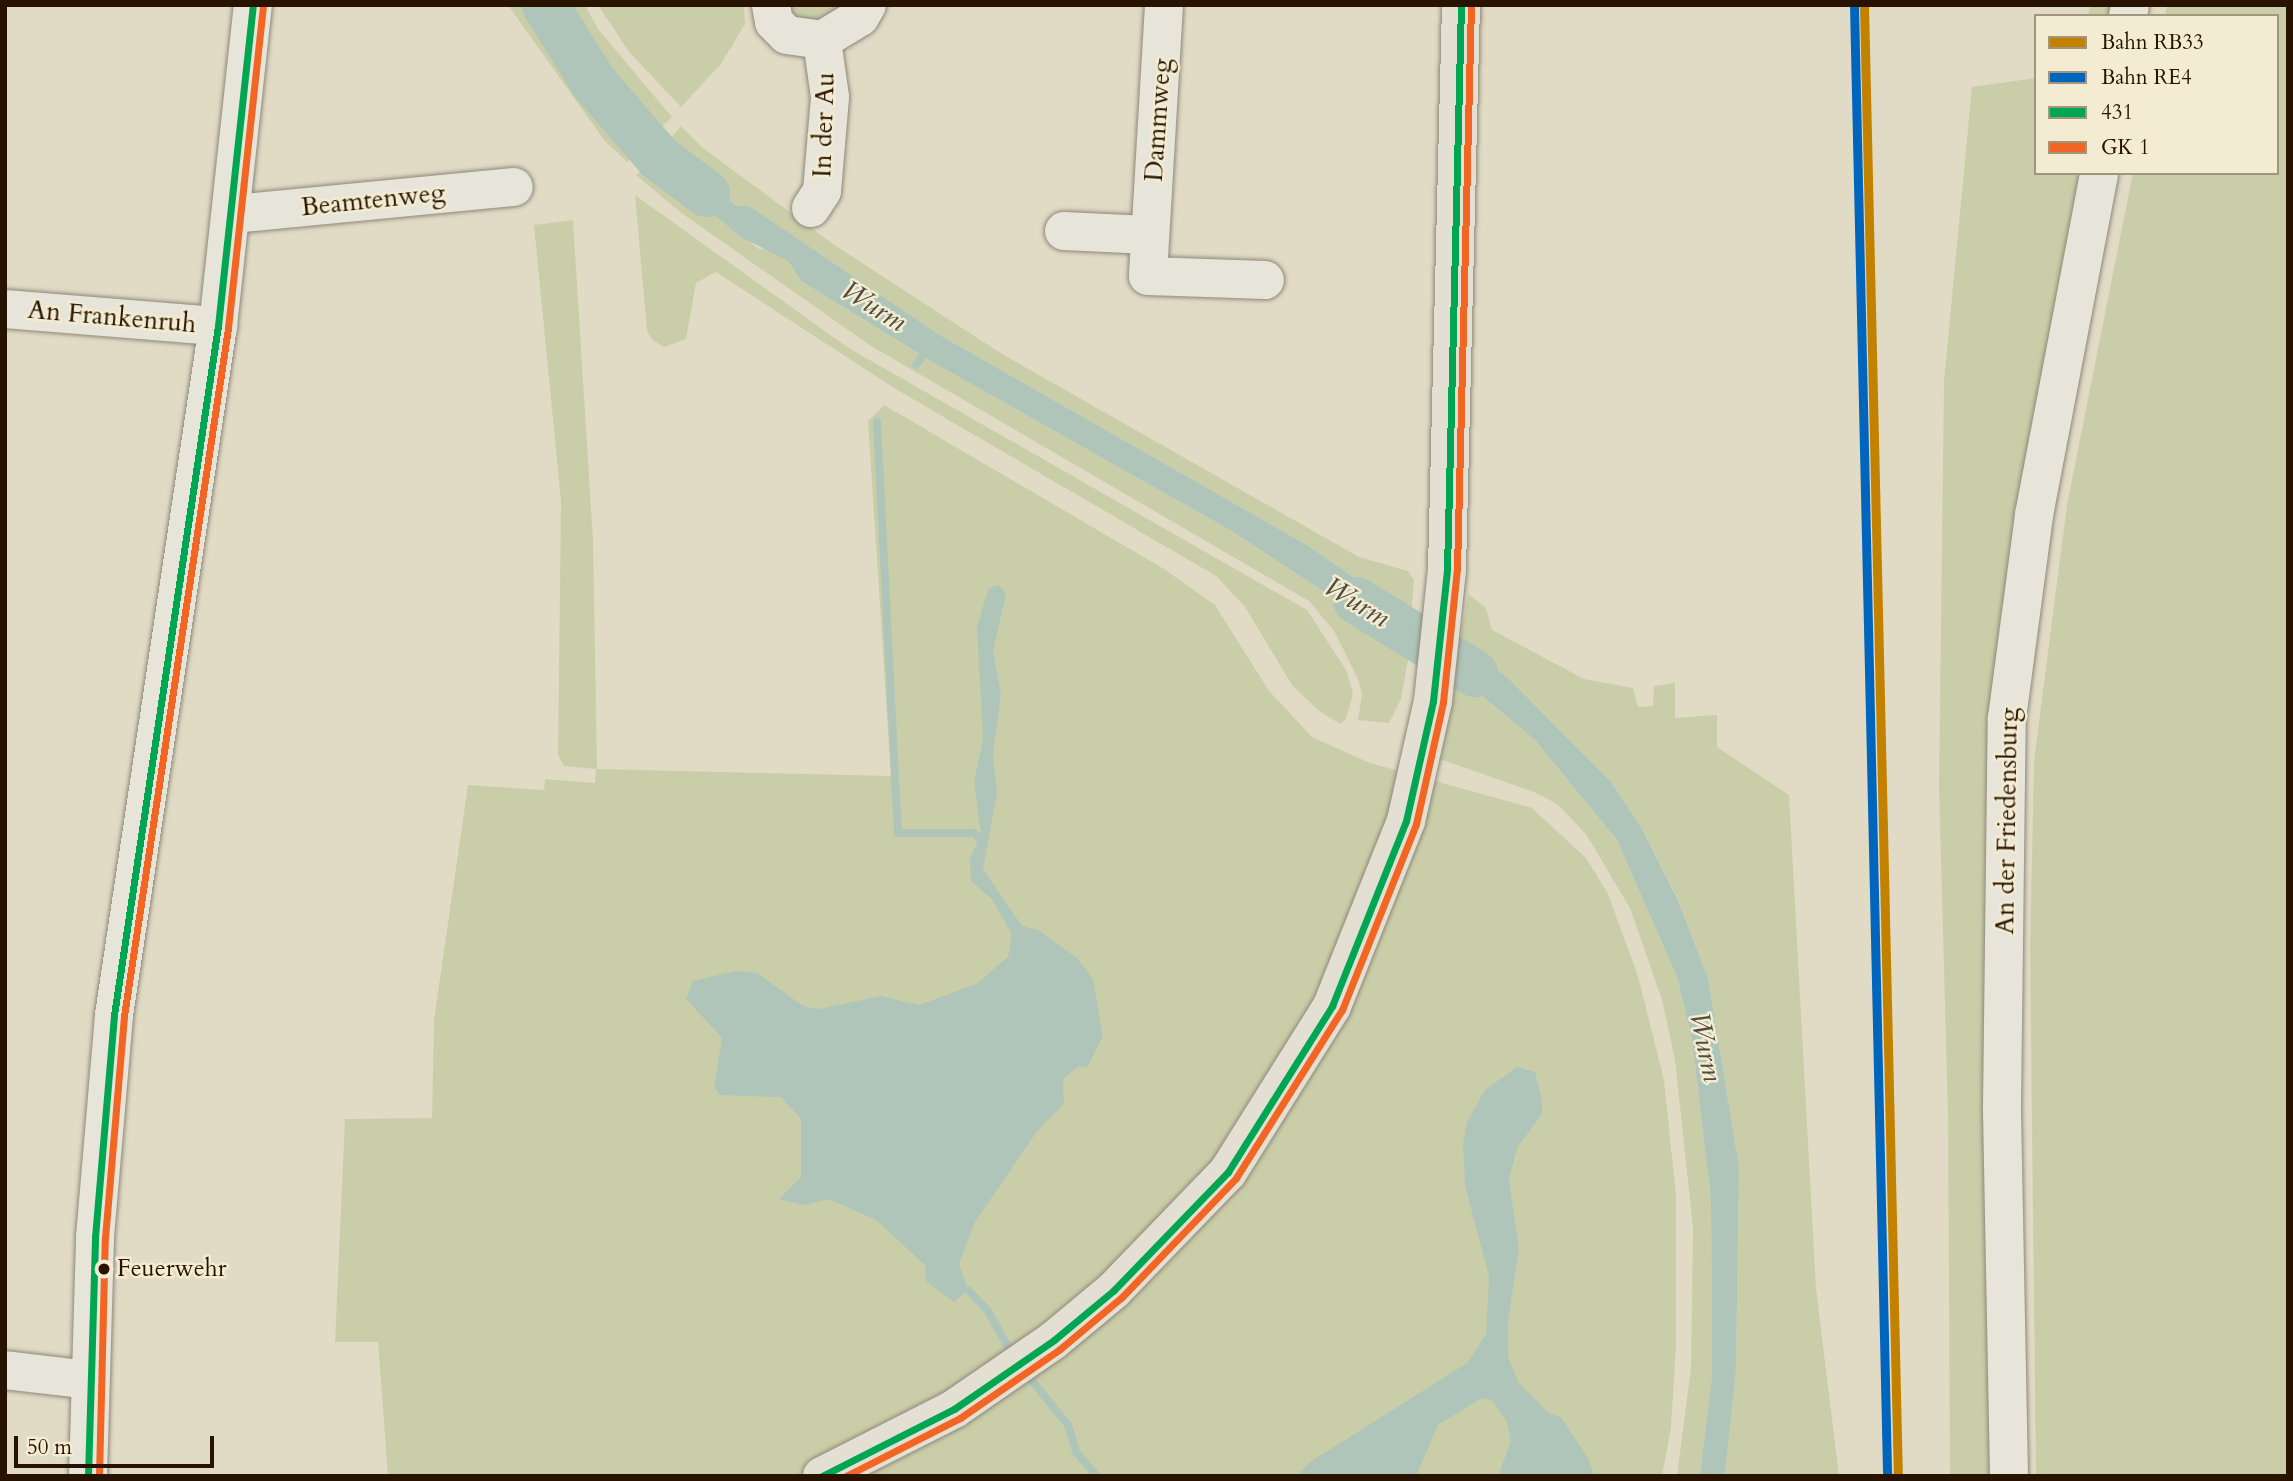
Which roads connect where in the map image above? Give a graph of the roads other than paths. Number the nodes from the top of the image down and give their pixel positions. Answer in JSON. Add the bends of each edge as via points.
{"nodes":[{"id":1,"x":253,"y":5,"type":"edge"},
{"id":2,"x":771,"y":5,"type":"edge"},
{"id":3,"x":867,"y":5,"type":"edge"},
{"id":4,"x":1164,"y":5,"type":"edge"},
{"id":5,"x":1461,"y":5,"type":"edge"},
{"id":6,"x":822,"y":40,"type":"junction"},
{"id":7,"x":2099,"y":175,"type":"edge"},
{"id":8,"x":514,"y":187,"type":"dead end"},
{"id":9,"x":811,"y":208,"type":"dead end"},
{"id":10,"x":233,"y":214,"type":"junction"},
{"id":11,"x":1064,"y":231,"type":"dead end"},
{"id":12,"x":1149,"y":235,"type":"junction"},
{"id":13,"x":1265,"y":280,"type":"dead end"},
{"id":14,"x":5,"y":309,"type":"edge"},
{"id":15,"x":218,"y":326,"type":"junction"},
{"id":16,"x":5,"y":1370,"type":"edge"},
{"id":17,"x":90,"y":1380,"type":"junction"},
{"id":18,"x":88,"y":1476,"type":"edge"},
{"id":19,"x":822,"y":1476,"type":"edge"},
{"id":20,"x":2009,"y":1476,"type":"edge"}],
"edges":[{"from":1,"to":10,"type":"street"},
{"from":2,"to":6,"type":"street","name":"In der Au","via":[[774,22],[787,35]]},
{"from":3,"to":6,"type":"street","name":"In der Au","via":[[860,16]]},
{"from":4,"to":12,"type":"street","name":"Dammweg"},
{"from":5,"to":19,"type":"main road","via":[[1447,569],[1433,701],[1406,821],[1332,1006],[1228,1172],[1168,1238],[1054,1340],[954,1409]]},
{"from":6,"to":9,"type":"street","name":"In der Au","via":[[830,97],[822,191]]},
{"from":7,"to":20,"type":"street","name":"An der Friedensburg","via":[[2034,514],[2007,718],[2002,1106]]},
{"from":8,"to":10,"type":"street","name":"Beamtenweg"},
{"from":10,"to":15,"type":"street"},
{"from":11,"to":12,"type":"street"},
{"from":12,"to":13,"type":"street","name":"Dammweg","via":[[1148,276]]},
{"from":14,"to":15,"type":"street","name":"An Frankenruh"},
{"from":15,"to":17,"type":"street","via":[[114,1015],[95,1237]]},
{"from":16,"to":17,"type":"street"},
{"from":17,"to":18,"type":"street"}]}
